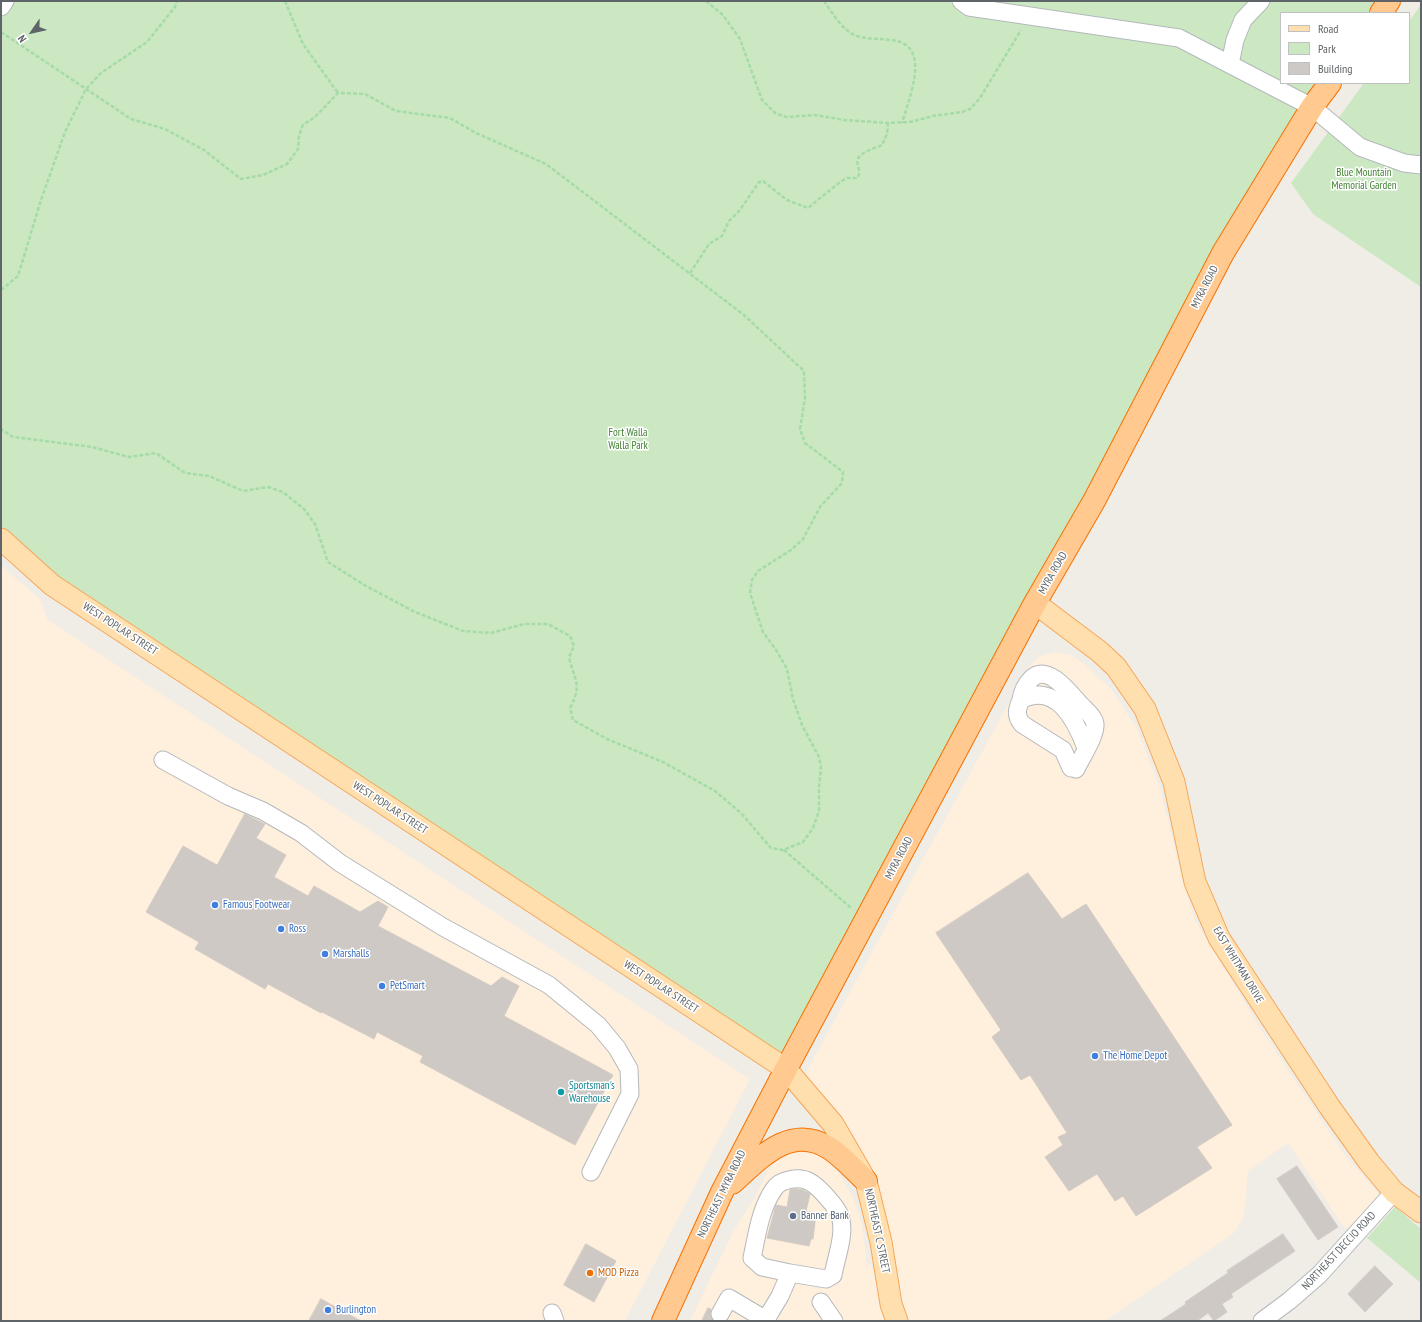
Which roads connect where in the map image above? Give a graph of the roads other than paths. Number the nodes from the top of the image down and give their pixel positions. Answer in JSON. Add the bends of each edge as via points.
{"nodes":[{"id":1,"x":5,"y":1,"type":"edge"},
{"id":2,"x":961,"y":1,"type":"edge"},
{"id":3,"x":1261,"y":1,"type":"edge"},
{"id":4,"x":1389,"y":1,"type":"edge"},
{"id":5,"x":1,"y":6,"type":"edge"},
{"id":6,"x":1381,"y":12,"type":"edge"},
{"id":7,"x":1230,"y":64,"type":"junction"},
{"id":8,"x":1329,"y":84,"type":"edge"},
{"id":9,"x":1312,"y":107,"type":"junction"},
{"id":10,"x":1421,"y":165,"type":"edge"},
{"id":11,"x":1,"y":538,"type":"edge"},
{"id":12,"x":1035,"y":603,"type":"junction"},
{"id":13,"x":163,"y":760,"type":"dead end"},
{"id":14,"x":1074,"y":769,"type":"joint"},
{"id":15,"x":786,"y":1069,"type":"junction"},
{"id":16,"x":591,"y":1172,"type":"dead end"},
{"id":17,"x":866,"y":1181,"type":"junction"},
{"id":18,"x":722,"y":1192,"type":"junction"},
{"id":19,"x":1394,"y":1192,"type":"junction"},
{"id":20,"x":1421,"y":1212,"type":"edge"},
{"id":21,"x":790,"y":1273,"type":"junction"},
{"id":22,"x":821,"y":1302,"type":"dead end"},
{"id":23,"x":720,"y":1314,"type":"dead end"},
{"id":24,"x":765,"y":1320,"type":"edge"},
{"id":25,"x":663,"y":1321,"type":"edge"},
{"id":26,"x":834,"y":1321,"type":"edge"},
{"id":27,"x":897,"y":1321,"type":"edge"},
{"id":28,"x":1262,"y":1321,"type":"edge"}],
"edges":[{"from":1,"to":5,"type":"street"},
{"from":2,"to":7,"type":"street","via":[[969,7],[1179,38]]},
{"from":3,"to":7,"type":"street","via":[[1243,20],[1235,40]]},
{"from":4,"to":6,"type":"highway"},
{"from":7,"to":9,"type":"street"},
{"from":8,"to":9,"type":"highway","name":"MYRA ROAD"},
{"from":9,"to":10,"type":"street","via":[[1360,147],[1404,163]]},
{"from":9,"to":12,"type":"highway","name":"MYRA ROAD","via":[[1223,253],[1094,501]]},
{"from":11,"to":15,"type":"main road","name":"WEST POPLAR STREET","via":[[52,585]]},
{"from":12,"to":15,"type":"highway","name":"MYRA ROAD"},
{"from":12,"to":19,"type":"main road","name":"EAST WHITMAN DRIVE","via":[[1116,667],[1145,709],[1174,782],[1195,882],[1219,938],[1329,1106]]},
{"from":13,"to":16,"type":"street","via":[[301,832],[340,863],[443,927],[549,985],[598,1025],[617,1048],[629,1069],[630,1094]]},
{"from":14,"to":14,"type":"street","via":[[1095,731],[1094,719],[1061,683],[1050,677],[1034,676],[1022,692],[1017,710],[1018,718],[1022,724],[1063,750]]},
{"from":15,"to":17,"type":"main road","name":"NORTHEAST C STREET","via":[[833,1124]]},
{"from":15,"to":18,"type":"highway","name":"NORTHEAST MYRA ROAD"},
{"from":17,"to":18,"type":"highway","via":[[830,1148],[815,1140],[792,1140],[771,1149]]},
{"from":17,"to":27,"type":"main road","name":"NORTHEAST C STREET","via":[[881,1242],[891,1304]]},
{"from":18,"to":25,"type":"highway","name":"NORTHEAST MYRA ROAD"},
{"from":19,"to":20,"type":"main road","name":"EAST WHITMAN DRIVE"},
{"from":19,"to":28,"type":"street","name":"NORTHEAST DECCIO ROAD","via":[[1319,1275]]},
{"from":21,"to":21,"type":"street","via":[[826,1279],[833,1275],[842,1227],[840,1214],[809,1181],[787,1179],[774,1188],[763,1210],[752,1258],[762,1267]]},
{"from":21,"to":24,"type":"street"},
{"from":22,"to":26,"type":"street"},
{"from":23,"to":24,"type":"street","via":[[729,1298]]}]}
